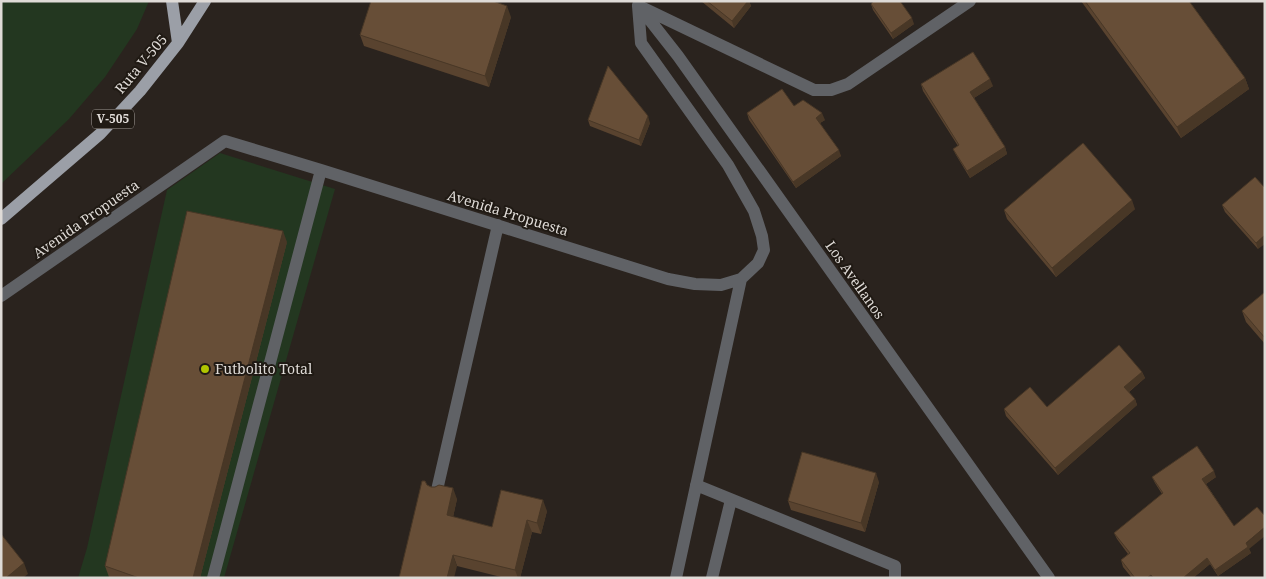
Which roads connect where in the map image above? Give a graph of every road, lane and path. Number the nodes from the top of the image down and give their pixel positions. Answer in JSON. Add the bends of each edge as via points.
{"nodes":[{"id":1,"x":172,"y":1,"type":"edge"},
{"id":2,"x":205,"y":1,"type":"edge"},
{"id":3,"x":970,"y":1,"type":"edge"},
{"id":4,"x":636,"y":4,"type":"edge"},
{"id":5,"x":178,"y":43,"type":"junction"},
{"id":6,"x":321,"y":170,"type":"junction"},
{"id":7,"x":1,"y":219,"type":"edge"},
{"id":8,"x":498,"y":225,"type":"junction"},
{"id":9,"x":741,"y":279,"type":"junction"},
{"id":10,"x":1,"y":296,"type":"edge"},
{"id":11,"x":696,"y":486,"type":"junction"},
{"id":12,"x":437,"y":490,"type":"edge"},
{"id":13,"x":731,"y":500,"type":"junction"},
{"id":14,"x":213,"y":578,"type":"edge"},
{"id":15,"x":676,"y":578,"type":"edge"},
{"id":16,"x":712,"y":578,"type":"edge"},
{"id":17,"x":895,"y":578,"type":"edge"},
{"id":18,"x":1049,"y":578,"type":"edge"}],
"edges":[{"from":1,"to":5,"type":"main road"},
{"from":2,"to":5,"type":"main road","name":"Ruta V-505","number":"V-505"},
{"from":3,"to":4,"type":"street","via":[[848,84],[831,90],[814,90]]},
{"from":4,"to":9,"type":"street","via":[[641,43],[728,165],[754,211],[764,250],[758,263]]},
{"from":4,"to":18,"type":"street","name":"Los Avellanos","via":[[684,64]]},
{"from":5,"to":7,"type":"main road","name":"Ruta V-505","number":"V-505","via":[[140,92],[100,134]]},
{"from":6,"to":8,"type":"street","name":"Avenida Propuesta"},
{"from":6,"to":10,"type":"street","name":"Avenida Propuesta","via":[[225,141]]},
{"from":6,"to":14,"type":"street"},
{"from":8,"to":9,"type":"street","name":"Avenida Propuesta","via":[[668,279],[721,285]]},
{"from":8,"to":12,"type":"street"},
{"from":9,"to":11,"type":"street"},
{"from":11,"to":13,"type":"street"},
{"from":11,"to":15,"type":"street"},
{"from":13,"to":16,"type":"street"},
{"from":13,"to":17,"type":"street","via":[[895,566]]}]}
